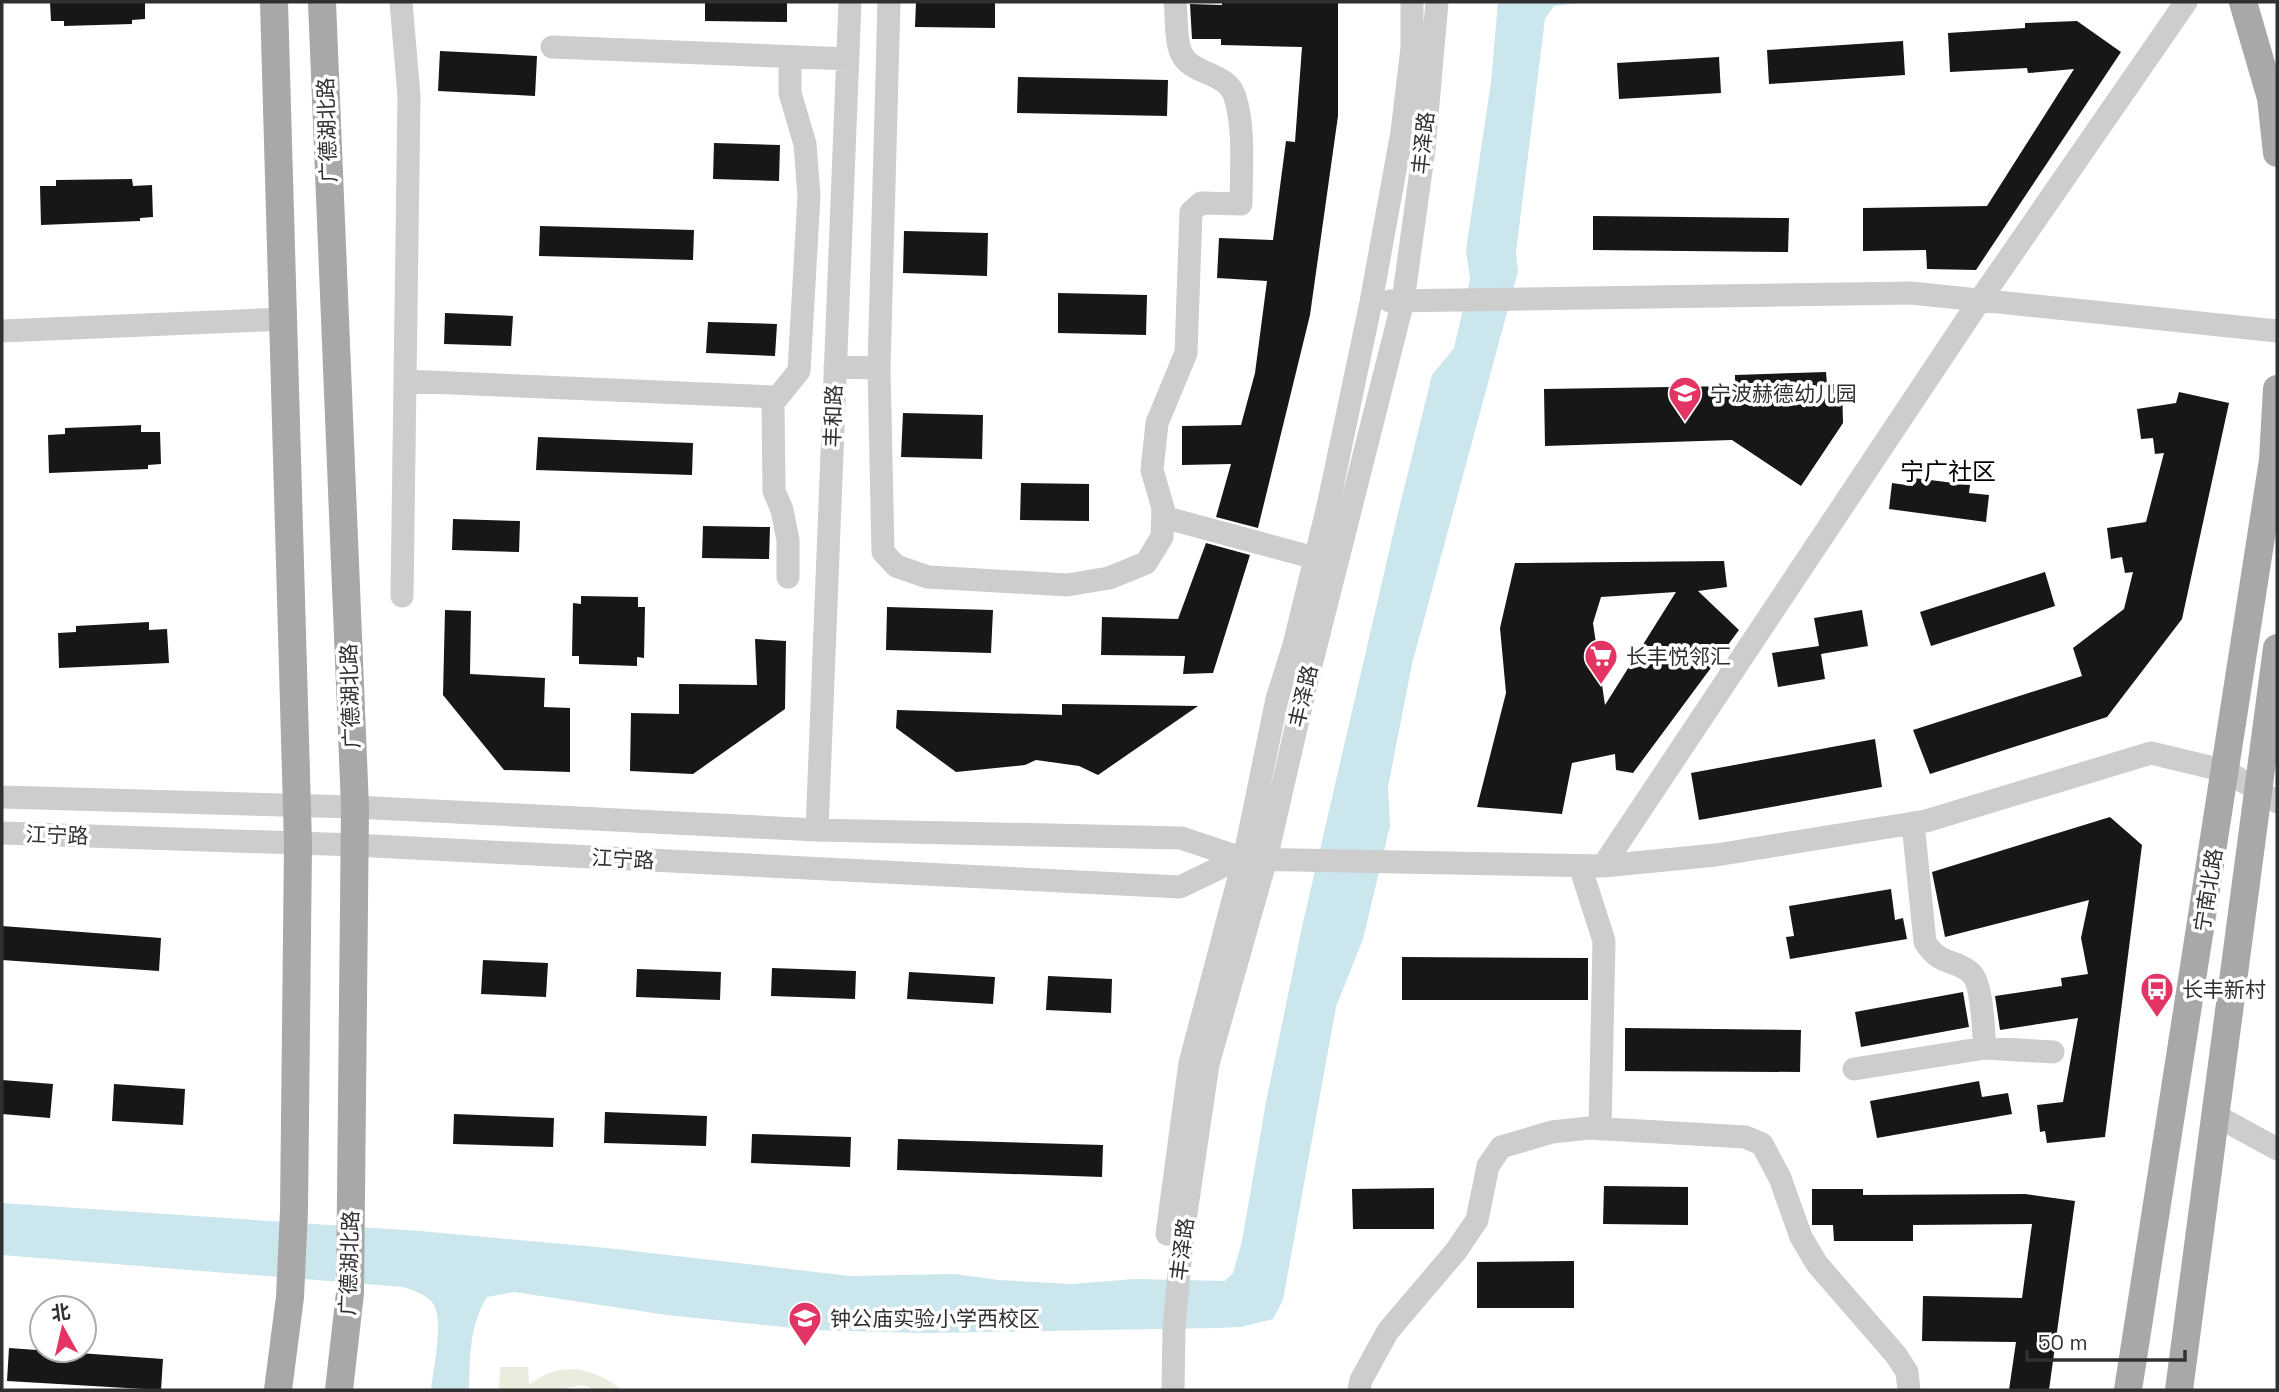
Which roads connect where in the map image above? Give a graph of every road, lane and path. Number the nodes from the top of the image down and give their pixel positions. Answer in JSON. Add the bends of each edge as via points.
{"nodes":[{"id":1,"x":274,"y":2,"type":"edge"},
{"id":2,"x":322,"y":2,"type":"edge"},
{"id":3,"x":401,"y":2,"type":"edge"},
{"id":4,"x":850,"y":2,"type":"edge"},
{"id":5,"x":890,"y":2,"type":"edge"},
{"id":6,"x":1175,"y":2,"type":"edge"},
{"id":7,"x":1412,"y":2,"type":"edge"},
{"id":8,"x":1437,"y":2,"type":"edge"},
{"id":9,"x":2186,"y":2,"type":"edge"},
{"id":10,"x":2243,"y":2,"type":"edge"},
{"id":11,"x":552,"y":47,"type":"dead end"},
{"id":12,"x":790,"y":57,"type":"junction"},
{"id":13,"x":848,"y":59,"type":"junction"},
{"id":14,"x":2277,"y":153,"type":"edge"},
{"id":15,"x":1980,"y":300,"type":"junction"},
{"id":16,"x":1402,"y":301,"type":"junction"},
{"id":17,"x":1371,"y":302,"type":"junction"},
{"id":18,"x":285,"y":319,"type":"junction"},
{"id":19,"x":2,"y":331,"type":"edge"},
{"id":20,"x":2277,"y":331,"type":"edge"},
{"id":21,"x":835,"y":367,"type":"junction"},
{"id":22,"x":878,"y":368,"type":"junction"},
{"id":23,"x":405,"y":381,"type":"junction"},
{"id":24,"x":2277,"y":388,"type":"edge"},
{"id":25,"x":776,"y":397,"type":"junction"},
{"id":26,"x":1163,"y":517,"type":"junction"},
{"id":27,"x":1315,"y":558,"type":"junction"},
{"id":28,"x":788,"y":577,"type":"dead end"},
{"id":29,"x":402,"y":596,"type":"dead end"},
{"id":30,"x":2277,"y":648,"type":"edge"},
{"id":31,"x":2227,"y":771,"type":"junction"},
{"id":32,"x":2268,"y":796,"type":"edge"},
{"id":33,"x":2,"y":797,"type":"edge"},
{"id":34,"x":298,"y":807,"type":"junction"},
{"id":35,"x":355,"y":807,"type":"junction"},
{"id":36,"x":1913,"y":823,"type":"junction"},
{"id":37,"x":817,"y":830,"type":"junction"},
{"id":38,"x":2,"y":833,"type":"edge"},
{"id":39,"x":298,"y":844,"type":"junction"},
{"id":40,"x":355,"y":845,"type":"junction"},
{"id":41,"x":1249,"y":859,"type":"junction"},
{"id":42,"x":1591,"y":866,"type":"junction"},
{"id":43,"x":1985,"y":1048,"type":"junction"},
{"id":44,"x":2053,"y":1052,"type":"dead end"},
{"id":45,"x":1854,"y":1069,"type":"dead end"},
{"id":46,"x":2215,"y":1115,"type":"junction"},
{"id":47,"x":1600,"y":1129,"type":"junction"},
{"id":48,"x":2277,"y":1149,"type":"edge"},
{"id":49,"x":1166,"y":1329,"type":"junction"},
{"id":50,"x":278,"y":1390,"type":"edge"},
{"id":51,"x":339,"y":1390,"type":"edge"},
{"id":52,"x":1157,"y":1390,"type":"edge"},
{"id":53,"x":1173,"y":1390,"type":"edge"},
{"id":54,"x":1359,"y":1390,"type":"edge"},
{"id":55,"x":1909,"y":1390,"type":"edge"},
{"id":56,"x":2128,"y":1390,"type":"edge"},
{"id":57,"x":2179,"y":1390,"type":"edge"}],
"edges":[{"from":1,"to":18,"type":"main road"},
{"from":2,"to":35,"type":"main road","name":"广德湖北路"},
{"from":3,"to":23,"type":"street","via":[[409,96]]},
{"from":4,"to":13,"type":"street","name":"丰和路"},
{"from":5,"to":22,"type":"street"},
{"from":6,"to":26,"type":"street","via":[[1180,50],[1191,67],[1221,78],[1234,95],[1241,204],[1201,203],[1191,212],[1186,353],[1157,423],[1152,470]]},
{"from":7,"to":17,"type":"street","name":"丰泽路","via":[[1412,48],[1402,132]]},
{"from":8,"to":16,"type":"street","name":"丰泽路","via":[[1424,149]]},
{"from":9,"to":15,"type":"street"},
{"from":10,"to":14,"type":"main road","via":[[2271,98]]},
{"from":11,"to":12,"type":"street"},
{"from":12,"to":13,"type":"street"},
{"from":12,"to":25,"type":"street","via":[[790,93],[806,144],[809,196],[799,371]]},
{"from":13,"to":21,"type":"street","name":"丰和路"},
{"from":15,"to":16,"type":"street","via":[[1911,293]]},
{"from":15,"to":20,"type":"street"},
{"from":15,"to":42,"type":"street"},
{"from":16,"to":17,"type":"street"},
{"from":16,"to":41,"type":"street","name":"丰泽路","via":[[1305,689]]},
{"from":17,"to":27,"type":"street","name":"丰泽路"},
{"from":18,"to":19,"type":"street"},
{"from":18,"to":34,"type":"main road"},
{"from":21,"to":22,"type":"street"},
{"from":21,"to":37,"type":"street","name":"丰和路"},
{"from":22,"to":26,"type":"street","via":[[883,552],[896,566],[928,577],[1053,585],[1109,579],[1146,563],[1162,537]]},
{"from":23,"to":25,"type":"street"},
{"from":23,"to":29,"type":"street"},
{"from":24,"to":31,"type":"main road","name":"宁南北路","via":[[2273,460]]},
{"from":25,"to":28,"type":"street","via":[[774,491],[787,532]]},
{"from":26,"to":27,"type":"street"},
{"from":27,"to":41,"type":"street","name":"丰泽路","via":[[1277,699]]},
{"from":30,"to":32,"type":"main road","name":"宁南北路"},
{"from":31,"to":32,"type":"street"},
{"from":31,"to":36,"type":"street","via":[[2151,753]]},
{"from":31,"to":56,"type":"main road","name":"宁南北路"},
{"from":32,"to":46,"type":"main road","name":"宁南北路"},
{"from":33,"to":34,"type":"street","name":"江宁路"},
{"from":34,"to":35,"type":"street","name":"江宁路"},
{"from":34,"to":39,"type":"main road"},
{"from":35,"to":37,"type":"street","name":"江宁路"},
{"from":35,"to":40,"type":"main road","name":"广德湖北路"},
{"from":36,"to":42,"type":"street","via":[[1716,855]]},
{"from":36,"to":43,"type":"street","via":[[1925,942],[1934,956],[1971,972],[1978,987]]},
{"from":37,"to":41,"type":"street","name":"江宁路","via":[[1181,838]]},
{"from":38,"to":39,"type":"street","name":"江宁路"},
{"from":39,"to":40,"type":"street","name":"江宁路"},
{"from":39,"to":50,"type":"main road","via":[[294,1211],[290,1297]]},
{"from":40,"to":41,"type":"street","name":"江宁路","via":[[1180,887]]},
{"from":40,"to":51,"type":"main road","name":"广德湖北路","via":[[350,1293]]},
{"from":41,"to":42,"type":"street"},
{"from":41,"to":49,"type":"street","name":"丰泽路","via":[[1208,1063],[1180,1266]]},
{"from":41,"to":49,"type":"street","name":"丰泽路","via":[[1190,1063],[1168,1230]]},
{"from":42,"to":47,"type":"street","via":[[1604,941]]},
{"from":43,"to":44,"type":"street"},
{"from":43,"to":45,"type":"street"},
{"from":46,"to":48,"type":"street"},
{"from":46,"to":57,"type":"main road","name":"宁南北路"},
{"from":47,"to":54,"type":"street","via":[[1552,1132],[1501,1147],[1488,1166],[1477,1220],[1388,1331]]},
{"from":47,"to":55,"type":"street","via":[[1745,1137],[1762,1144],[1817,1264],[1896,1354],[1907,1372]]},
{"from":49,"to":52,"type":"street","name":"丰泽路"},
{"from":49,"to":53,"type":"street","name":"丰泽路"}]}
